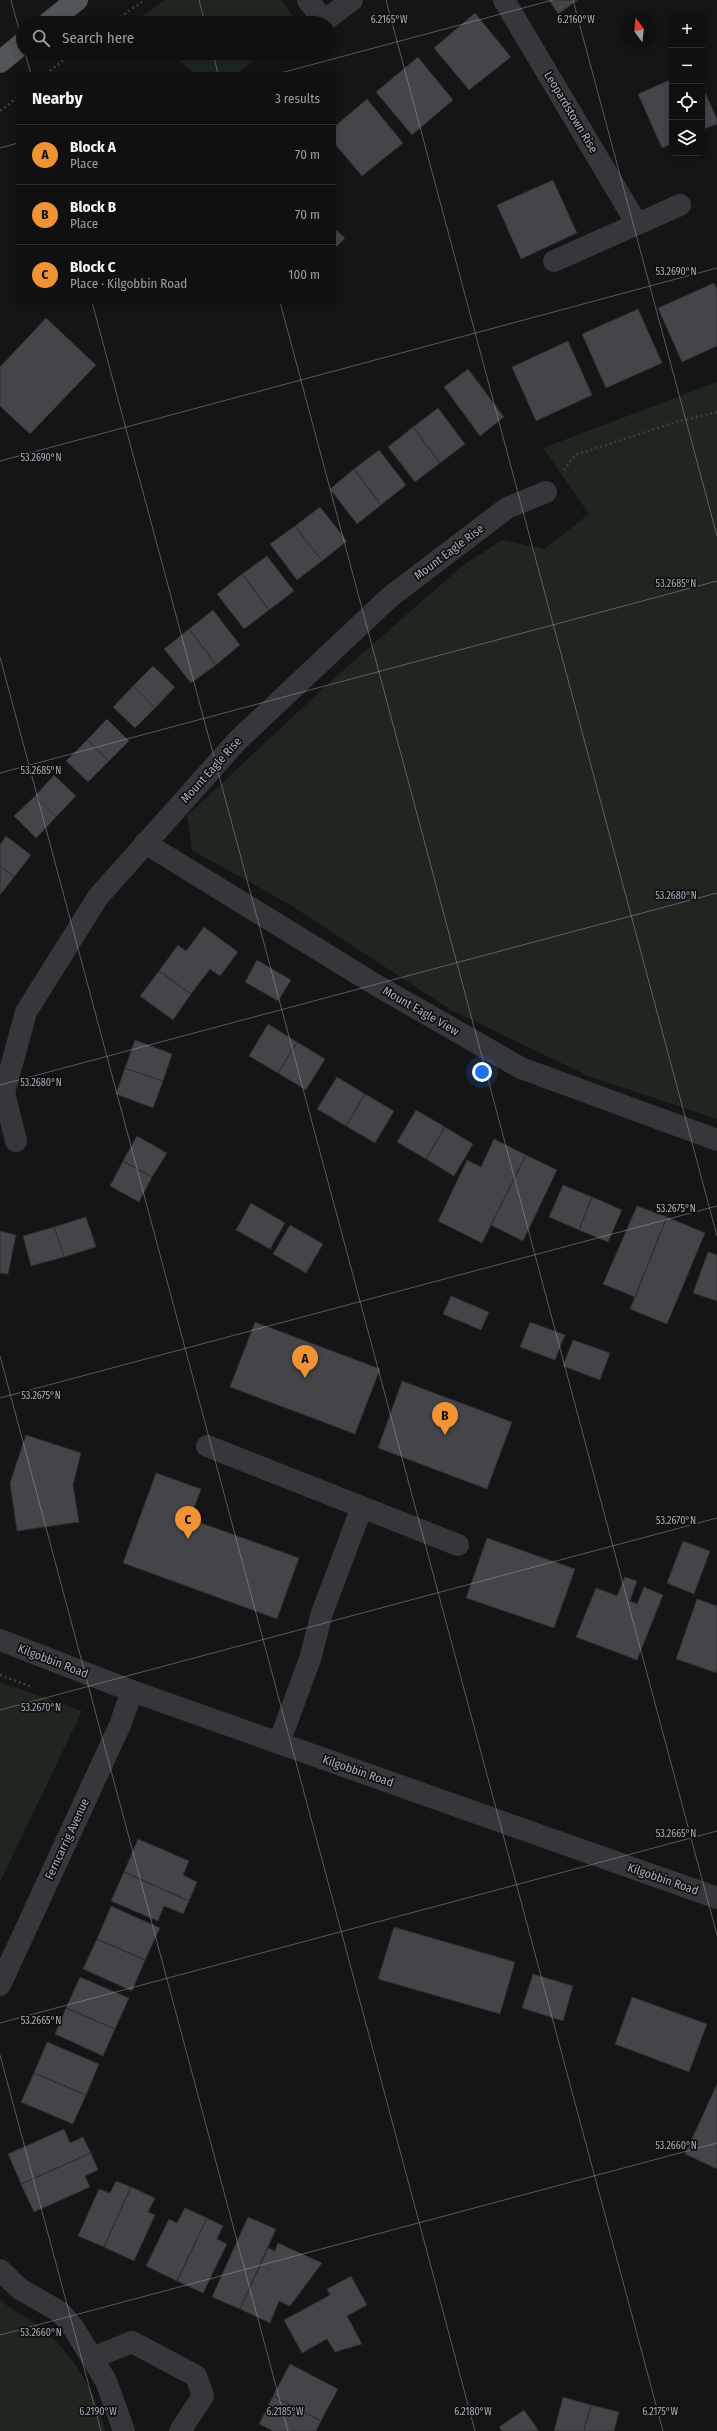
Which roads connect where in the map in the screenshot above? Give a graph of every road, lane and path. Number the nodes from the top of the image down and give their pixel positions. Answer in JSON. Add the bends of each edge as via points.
{"nodes":[{"id":1,"x":77,"y":0,"type":"edge"},
{"id":2,"x":145,"y":0,"type":"edge"},
{"id":3,"x":308,"y":0,"type":"edge"},
{"id":4,"x":352,"y":0,"type":"edge"},
{"id":5,"x":504,"y":0,"type":"edge"},
{"id":6,"x":57,"y":16,"type":"edge"},
{"id":7,"x":122,"y":16,"type":"edge"},
{"id":8,"x":320,"y":16,"type":"edge"},
{"id":9,"x":331,"y":16,"type":"edge"},
{"id":10,"x":16,"y":49,"type":"edge"},
{"id":11,"x":63,"y":60,"type":"edge"},
{"id":12,"x":0,"y":62,"type":"edge"},
{"id":13,"x":48,"y":72,"type":"edge"},
{"id":14,"x":16,"y":99,"type":"edge"},
{"id":15,"x":0,"y":111,"type":"edge"},
{"id":16,"x":680,"y":205,"type":"dead end"},
{"id":17,"x":637,"y":224,"type":"junction"},
{"id":18,"x":554,"y":261,"type":"dead end"},
{"id":19,"x":717,"y":412,"type":"edge"},
{"id":20,"x":546,"y":492,"type":"joint"},
{"id":21,"x":146,"y":843,"type":"junction"},
{"id":22,"x":717,"y":1140,"type":"edge"},
{"id":23,"x":16,"y":1141,"type":"dead end"},
{"id":24,"x":207,"y":1446,"type":"dead end"},
{"id":25,"x":362,"y":1507,"type":"junction"},
{"id":26,"x":458,"y":1544,"type":"dead end"},
{"id":27,"x":0,"y":1640,"type":"edge"},
{"id":28,"x":132,"y":1691,"type":"junction"},
{"id":29,"x":279,"y":1743,"type":"junction"},
{"id":30,"x":717,"y":1898,"type":"edge"},
{"id":31,"x":0,"y":1985,"type":"edge"},
{"id":32,"x":0,"y":2270,"type":"edge"},
{"id":33,"x":92,"y":2358,"type":"junction"},
{"id":34,"x":124,"y":2431,"type":"edge"},
{"id":35,"x":180,"y":2431,"type":"edge"}],
"edges":[{"from":1,"to":6,"type":"main road"},
{"from":2,"to":7,"type":"path"},
{"from":3,"to":8,"type":"street"},
{"from":4,"to":9,"type":"street"},
{"from":5,"to":17,"type":"street","name":"Leopardstown Rise"},
{"from":10,"to":12,"type":"main road"},
{"from":11,"to":13,"type":"path"},
{"from":14,"to":15,"type":"path"},
{"from":16,"to":17,"type":"street"},
{"from":17,"to":18,"type":"street"},
{"from":19,"to":20,"type":"path","via":[[680,421],[575,455]]},
{"from":20,"to":21,"type":"street","name":"Mount Eagle Rise","via":[[507,508],[390,597],[237,741]]},
{"from":21,"to":22,"type":"street","name":"Mount Eagle View","via":[[376,985],[521,1068]]},
{"from":21,"to":23,"type":"street","name":"Mount Eagle Rise","via":[[98,897],[26,1012],[4,1093]]},
{"from":24,"to":25,"type":"street"},
{"from":25,"to":26,"type":"street"},
{"from":25,"to":29,"type":"street","via":[[322,1613],[310,1658]]},
{"from":27,"to":28,"type":"street","name":"Kilgobbin Road"},
{"from":28,"to":29,"type":"street","name":"Kilgobbin Road"},
{"from":28,"to":31,"type":"street","name":"Ferncarrig Avenue","via":[[120,1725]]},
{"from":29,"to":30,"type":"street","name":"Kilgobbin Road"},
{"from":32,"to":33,"type":"street","via":[[20,2289],[60,2312],[73,2327]]},
{"from":33,"to":34,"type":"street","via":[[106,2381]]},
{"from":33,"to":35,"type":"street","via":[[132,2342],[196,2376],[203,2396]]}]}
